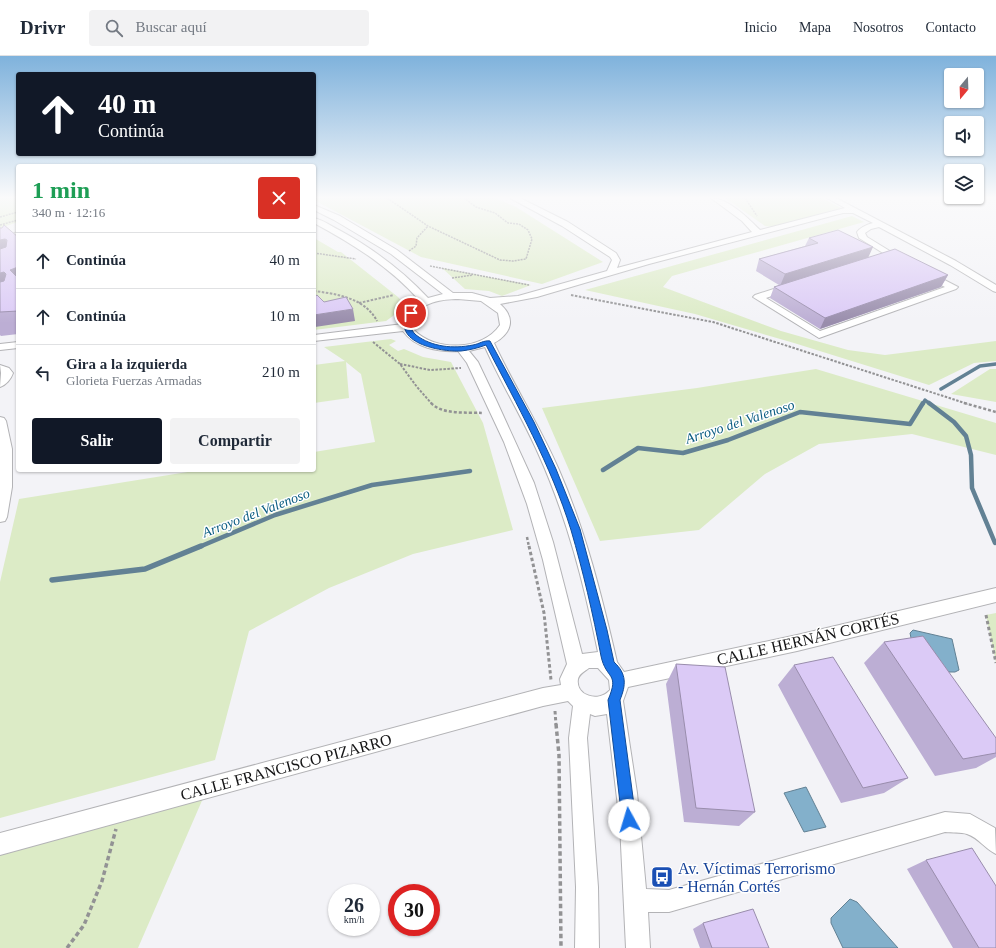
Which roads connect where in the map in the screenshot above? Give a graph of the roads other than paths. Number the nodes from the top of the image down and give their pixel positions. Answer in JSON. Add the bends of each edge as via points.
{"nodes":[{"id":1,"x":347,"y":240,"type":"edge"},
{"id":2,"x":372,"y":240,"type":"edge"},
{"id":3,"x":589,"y":240,"type":"edge"},
{"id":4,"x":733,"y":240,"type":"edge"},
{"id":5,"x":866,"y":240,"type":"edge"},
{"id":6,"x":910,"y":240,"type":"edge"},
{"id":7,"x":924,"y":240,"type":"edge"},
{"id":8,"x":613,"y":255,"type":"junction"},
{"id":9,"x":892,"y":255,"type":"junction"},
{"id":10,"x":658,"y":259,"type":"junction"},
{"id":11,"x":877,"y":259,"type":"edge"},
{"id":12,"x":612,"y":272,"type":"junction"},
{"id":13,"x":996,"y":280,"type":"edge"},
{"id":14,"x":795,"y":285,"type":"edge"},
{"id":15,"x":996,"y":289,"type":"edge"},
{"id":16,"x":451,"y":296,"type":"junction"},
{"id":17,"x":524,"y":297,"type":"junction"},
{"id":18,"x":488,"y":301,"type":"junction"},
{"id":19,"x":426,"y":302,"type":"junction"},
{"id":20,"x":504,"y":313,"type":"junction"},
{"id":21,"x":407,"y":327,"type":"junction"},
{"id":22,"x":16,"y":336,"type":"edge"},
{"id":23,"x":0,"y":337,"type":"edge"},
{"id":24,"x":316,"y":338,"type":"edge"},
{"id":25,"x":488,"y":342,"type":"junction"},
{"id":26,"x":16,"y":345,"type":"edge"},
{"id":27,"x":0,"y":347,"type":"edge"},
{"id":28,"x":462,"y":349,"type":"junction"},
{"id":29,"x":2,"y":376,"type":"edge"},
{"id":30,"x":16,"y":376,"type":"edge"},
{"id":31,"x":0,"y":421,"type":"edge"},
{"id":32,"x":0,"y":517,"type":"edge"},
{"id":33,"x":996,"y":595,"type":"edge"},
{"id":34,"x":576,"y":665,"type":"junction"},
{"id":35,"x":609,"y":665,"type":"junction"},
{"id":36,"x":619,"y":681,"type":"junction"},
{"id":37,"x":569,"y":697,"type":"junction"},
{"id":38,"x":614,"y":700,"type":"junction"},
{"id":39,"x":996,"y":843,"type":"edge"},
{"id":40,"x":0,"y":844,"type":"edge"},
{"id":41,"x":637,"y":900,"type":"junction"},
{"id":42,"x":587,"y":948,"type":"edge"},
{"id":43,"x":638,"y":948,"type":"edge"}],
"edges":[{"from":1,"to":19,"type":"street","via":[[376,257],[415,288]]},
{"from":2,"to":16,"type":"street","via":[[408,262]]},
{"from":3,"to":8,"type":"street"},
{"from":4,"to":10,"type":"street"},
{"from":5,"to":9,"type":"street"},
{"from":6,"to":15,"type":"street"},
{"from":7,"to":13,"type":"street"},
{"from":8,"to":10,"type":"street","via":[[641,260]]},
{"from":8,"to":12,"type":"street","via":[[616,260]]},
{"from":9,"to":11,"type":"street"},
{"from":9,"to":14,"type":"street","via":[[953,288],[820,335],[758,297]]},
{"from":10,"to":12,"type":"street"},
{"from":12,"to":17,"type":"street"},
{"from":16,"to":18,"type":"street"},
{"from":16,"to":19,"type":"street"},
{"from":17,"to":18,"type":"street"},
{"from":17,"to":20,"type":"street","via":[[509,305]]},
{"from":18,"to":20,"type":"street"},
{"from":19,"to":21,"type":"street","via":[[411,313]]},
{"from":20,"to":25,"type":"street","via":[[504,328],[498,336]]},
{"from":21,"to":24,"type":"street","via":[[378,327]]},
{"from":21,"to":28,"type":"street","via":[[420,341],[432,346]]},
{"from":22,"to":23,"type":"street"},
{"from":25,"to":28,"type":"street"},
{"from":25,"to":35,"type":"street","via":[[552,469],[575,529]]},
{"from":26,"to":27,"type":"street"},
{"from":28,"to":34,"type":"street","via":[[472,362],[522,468],[541,526]]},
{"from":29,"to":30,"type":"street"},
{"from":31,"to":32,"type":"street","via":[[6,449],[5,487]]},
{"from":33,"to":36,"type":"street","name":"CALLE HERNÁN CORTÉS"},
{"from":34,"to":35,"type":"street","via":[[586,660],[598,660]]},
{"from":34,"to":37,"type":"street","via":[[570,672]]},
{"from":35,"to":36,"type":"street"},
{"from":36,"to":38,"type":"street","via":[[620,688]]},
{"from":37,"to":38,"type":"street","via":[[593,707],[605,706]]},
{"from":37,"to":40,"type":"street","name":"CALLE FRANCISCO PIZARRO"},
{"from":37,"to":42,"type":"street","via":[[578,738],[587,887]]},
{"from":38,"to":41,"type":"street"},
{"from":39,"to":41,"type":"street","via":[[970,824],[945,822],[668,901]]},
{"from":41,"to":43,"type":"street"}]}
